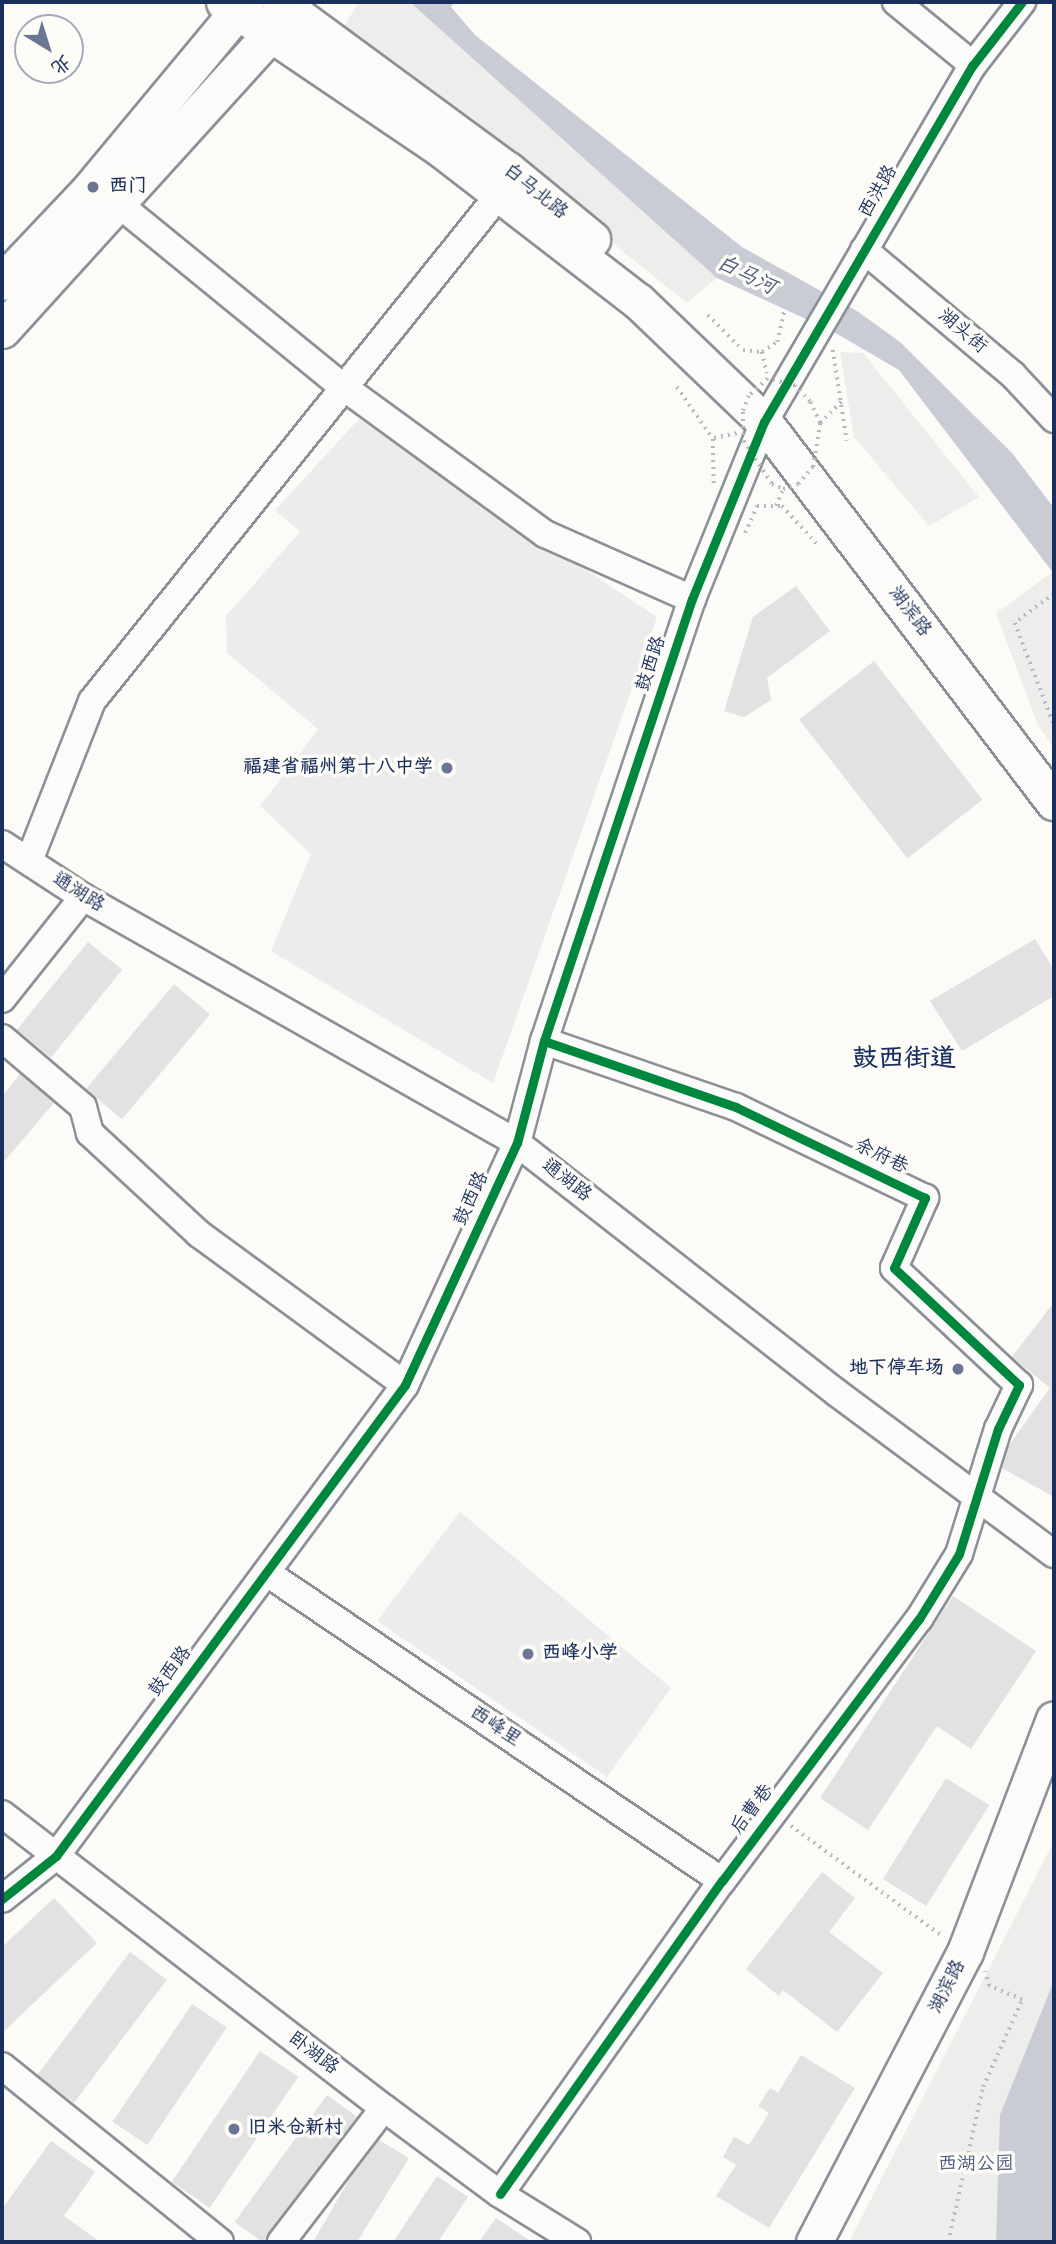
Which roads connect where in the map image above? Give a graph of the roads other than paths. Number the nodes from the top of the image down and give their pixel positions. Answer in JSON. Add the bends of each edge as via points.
{"nodes":[{"id":1,"x":896,"y":2,"type":"edge"},
{"id":2,"x":1022,"y":2,"type":"edge"},
{"id":3,"x":236,"y":4,"type":"edge"},
{"id":4,"x":285,"y":12,"type":"edge"},
{"id":5,"x":973,"y":65,"type":"junction"},
{"id":6,"x":498,"y":196,"type":"junction"},
{"id":7,"x":116,"y":202,"type":"junction"},
{"id":8,"x":864,"y":250,"type":"junction"},
{"id":9,"x":2,"y":282,"type":"edge"},
{"id":10,"x":2,"y":330,"type":"edge"},
{"id":11,"x":342,"y":386,"type":"junction"},
{"id":12,"x":762,"y":409,"type":"junction"},
{"id":13,"x":1054,"y":419,"type":"edge"},
{"id":14,"x":692,"y":599,"type":"junction"},
{"id":15,"x":1054,"y":766,"type":"edge"},
{"id":16,"x":1054,"y":802,"type":"edge"},
{"id":17,"x":2,"y":844,"type":"edge"},
{"id":18,"x":29,"y":861,"type":"junction"},
{"id":19,"x":83,"y":897,"type":"junction"},
{"id":20,"x":2,"y":999,"type":"edge"},
{"id":21,"x":2,"y":1038,"type":"edge"},
{"id":22,"x":544,"y":1041,"type":"junction"},
{"id":23,"x":517,"y":1143,"type":"junction"},
{"id":24,"x":405,"y":1385,"type":"junction"},
{"id":25,"x":998,"y":1429,"type":"joint"},
{"id":26,"x":976,"y":1496,"type":"junction"},
{"id":27,"x":1054,"y":1554,"type":"edge"},
{"id":28,"x":267,"y":1573,"type":"junction"},
{"id":29,"x":1054,"y":1719,"type":"edge"},
{"id":30,"x":1054,"y":1770,"type":"edge"},
{"id":31,"x":2,"y":1814,"type":"edge"},
{"id":32,"x":56,"y":1856,"type":"junction"},
{"id":33,"x":722,"y":1881,"type":"junction"},
{"id":34,"x":2,"y":1899,"type":"edge"},
{"id":35,"x":2,"y":2066,"type":"edge"},
{"id":36,"x":384,"y":2108,"type":"junction"},
{"id":37,"x":500,"y":2194,"type":"junction"},
{"id":38,"x":548,"y":2234,"type":"edge"},
{"id":39,"x":219,"y":2242,"type":"edge"},
{"id":40,"x":281,"y":2242,"type":"edge"},
{"id":41,"x":577,"y":2242,"type":"edge"},
{"id":42,"x":814,"y":2242,"type":"edge"},
{"id":43,"x":835,"y":2242,"type":"edge"}],
"edges":[{"from":1,"to":5,"type":"street"},
{"from":2,"to":5,"type":"street","name":"西洪路"},
{"from":3,"to":4,"type":"main road"},
{"from":3,"to":9,"type":"main road","via":[[89,190]]},
{"from":4,"to":6,"type":"main road"},
{"from":4,"to":7,"type":"main road"},
{"from":4,"to":12,"type":"main road","name":"白马北路","via":[[508,170],[655,293]]},
{"from":5,"to":8,"type":"street","name":"西洪路"},
{"from":6,"to":11,"type":"street"},
{"from":6,"to":12,"type":"main road","via":[[638,301]]},
{"from":7,"to":10,"type":"main road"},
{"from":7,"to":11,"type":"street"},
{"from":8,"to":12,"type":"street","name":"西洪路","via":[[803,361]]},
{"from":8,"to":13,"type":"street","name":"湖头街","via":[[1013,375]]},
{"from":11,"to":14,"type":"street","via":[[545,534]]},
{"from":11,"to":18,"type":"street","via":[[92,701]]},
{"from":12,"to":14,"type":"street","name":"鼓西路"},
{"from":12,"to":15,"type":"main road","name":"湖滨路"},
{"from":12,"to":16,"type":"main road","name":"湖滨路"},
{"from":14,"to":22,"type":"street","name":"鼓西路"},
{"from":17,"to":18,"type":"street","name":"通湖路"},
{"from":18,"to":19,"type":"street","name":"通湖路"},
{"from":19,"to":20,"type":"street"},
{"from":19,"to":23,"type":"street","name":"通湖路"},
{"from":21,"to":24,"type":"street","via":[[83,1107],[90,1133],[200,1234]]},
{"from":22,"to":23,"type":"street","name":"鼓西路"},
{"from":22,"to":25,"type":"street","name":"余府巷","via":[[736,1107],[925,1198],[894,1268],[1019,1385]]},
{"from":23,"to":24,"type":"street","name":"鼓西路"},
{"from":23,"to":26,"type":"street","name":"通湖路"},
{"from":24,"to":28,"type":"street","name":"鼓西路"},
{"from":25,"to":26,"type":"street","name":"后曹巷"},
{"from":26,"to":27,"type":"street","name":"通湖路"},
{"from":26,"to":33,"type":"street","name":"后曹巷","via":[[959,1554],[919,1619]]},
{"from":28,"to":32,"type":"street","name":"鼓西路"},
{"from":28,"to":33,"type":"street","name":"西峰里"},
{"from":29,"to":42,"type":"main road","name":"湖滨路","via":[[965,1952]]},
{"from":30,"to":43,"type":"main road","name":"湖滨路","via":[[961,2008]]},
{"from":31,"to":32,"type":"street","name":"卧湖路"},
{"from":32,"to":34,"type":"street","name":"鼓西路"},
{"from":32,"to":36,"type":"street","name":"卧湖路"},
{"from":33,"to":37,"type":"street","name":"后曹巷"},
{"from":35,"to":39,"type":"street"},
{"from":36,"to":37,"type":"street","name":"卧湖路"},
{"from":36,"to":40,"type":"street"},
{"from":37,"to":38,"type":"street","name":"卧湖路"},
{"from":38,"to":41,"type":"street","name":"卧湖路"}]}
